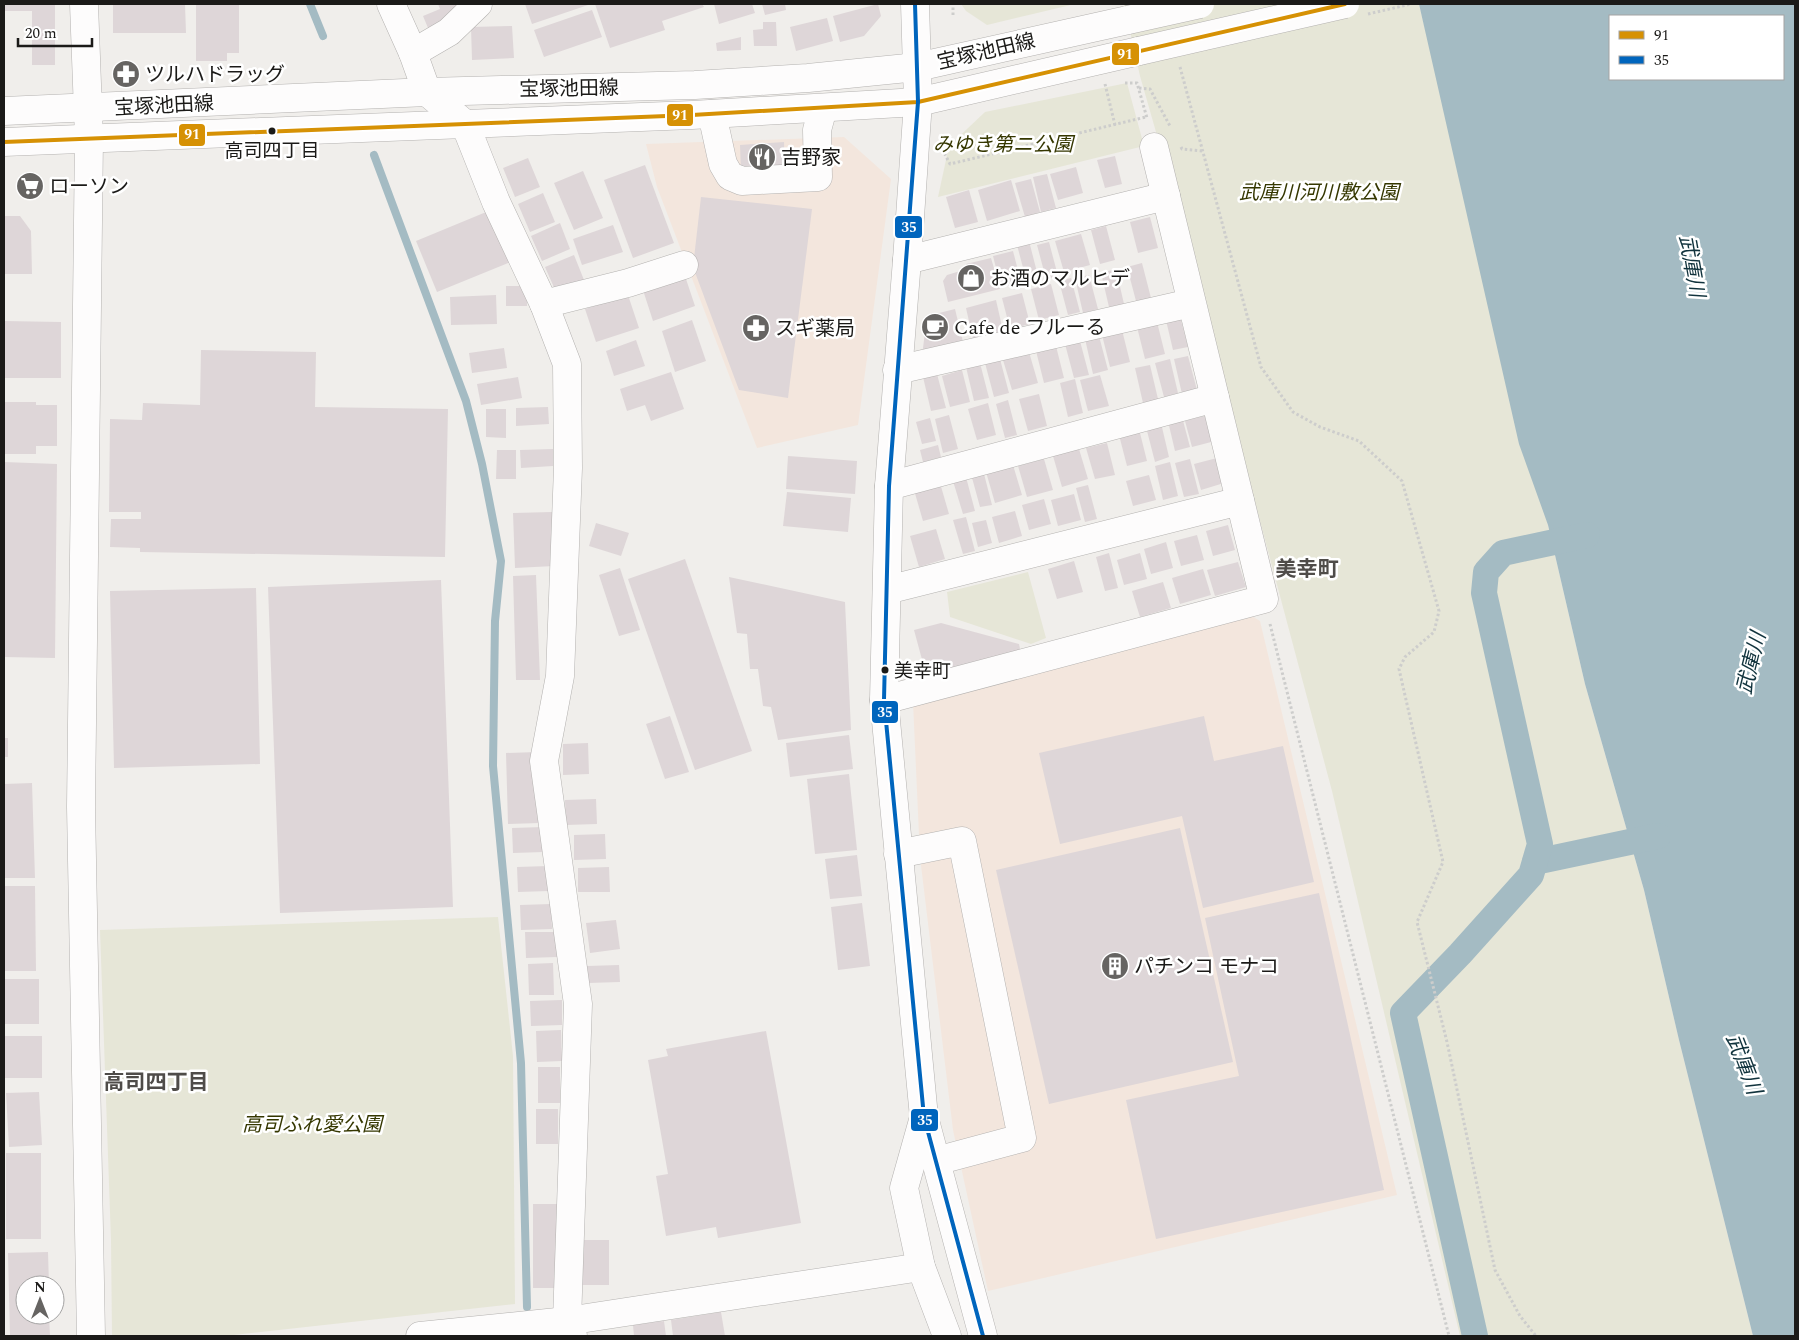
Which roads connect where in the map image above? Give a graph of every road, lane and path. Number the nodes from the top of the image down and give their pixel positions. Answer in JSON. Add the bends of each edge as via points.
{"nodes":[{"id":1,"x":84,"y":4,"type":"edge"},
{"id":2,"x":391,"y":4,"type":"edge"},
{"id":3,"x":478,"y":4,"type":"edge"},
{"id":4,"x":915,"y":4,"type":"edge"},
{"id":5,"x":953,"y":4,"type":"edge"},
{"id":6,"x":1200,"y":4,"type":"edge"},
{"id":7,"x":1345,"y":4,"type":"edge"},
{"id":8,"x":953,"y":15,"type":"dead end"},
{"id":9,"x":413,"y":52,"type":"junction"},
{"id":10,"x":1177,"y":59,"type":"dead end"},
{"id":11,"x":917,"y":67,"type":"junction"},
{"id":12,"x":1104,"y":82,"type":"dead end"},
{"id":13,"x":1137,"y":83,"type":"dead end"},
{"id":14,"x":1139,"y":88,"type":"junction"},
{"id":15,"x":427,"y":92,"type":"junction"},
{"id":16,"x":918,"y":102,"type":"junction"},
{"id":17,"x":89,"y":108,"type":"junction"},
{"id":18,"x":823,"y":108,"type":"junction"},
{"id":19,"x":4,"y":112,"type":"edge"},
{"id":20,"x":712,"y":114,"type":"junction"},
{"id":21,"x":1146,"y":117,"type":"junction"},
{"id":22,"x":465,"y":124,"type":"junction"},
{"id":23,"x":1115,"y":125,"type":"junction"},
{"id":24,"x":89,"y":138,"type":"junction"},
{"id":25,"x":1168,"y":140,"type":"junction"},
{"id":26,"x":4,"y":142,"type":"edge"},
{"id":27,"x":942,"y":148,"type":"dead end"},
{"id":28,"x":1202,"y":151,"type":"junction"},
{"id":29,"x":1166,"y":196,"type":"junction"},
{"id":30,"x":908,"y":260,"type":"junction"},
{"id":31,"x":684,"y":264,"type":"dead end"},
{"id":32,"x":1192,"y":303,"type":"junction"},
{"id":33,"x":544,"y":304,"type":"junction"},
{"id":34,"x":897,"y":370,"type":"junction"},
{"id":35,"x":1215,"y":398,"type":"junction"},
{"id":36,"x":889,"y":486,"type":"junction"},
{"id":37,"x":1240,"y":501,"type":"junction"},
{"id":38,"x":887,"y":590,"type":"junction"},
{"id":39,"x":1264,"y":599,"type":"junction"},
{"id":40,"x":884,"y":700,"type":"junction"},
{"id":41,"x":898,"y":854,"type":"junction"},
{"id":42,"x":924,"y":1117,"type":"junction"},
{"id":43,"x":936,"y":1161,"type":"junction"},
{"id":44,"x":921,"y":1267,"type":"junction"},
{"id":45,"x":570,"y":1329,"type":"edge"},
{"id":46,"x":91,"y":1336,"type":"edge"},
{"id":47,"x":420,"y":1336,"type":"edge"},
{"id":48,"x":947,"y":1336,"type":"edge"},
{"id":49,"x":983,"y":1336,"type":"edge"},
{"id":50,"x":1449,"y":1336,"type":"edge"},
{"id":51,"x":1536,"y":1336,"type":"edge"}],
"edges":[{"from":1,"to":17,"type":"street"},
{"from":2,"to":9,"type":"street"},
{"from":3,"to":9,"type":"street","via":[[449,32]]},
{"from":4,"to":11,"type":"street"},
{"from":5,"to":8,"type":"path"},
{"from":6,"to":11,"type":"street","name":"宝塚池田線","bridge":true},
{"from":7,"to":16,"type":"street","bridge":true},
{"from":9,"to":15,"type":"street"},
{"from":10,"to":28,"type":"path"},
{"from":11,"to":15,"type":"street","name":"宝塚池田線","via":[[695,85]]},
{"from":11,"to":16,"type":"street"},
{"from":12,"to":23,"type":"path"},
{"from":13,"to":14,"type":"path"},
{"from":14,"to":21,"type":"path"},
{"from":14,"to":25,"type":"path","via":[[1150,89]]},
{"from":15,"to":17,"type":"street","name":"宝塚池田線"},
{"from":15,"to":22,"type":"street"},
{"from":16,"to":18,"type":"street"},
{"from":16,"to":30,"type":"street"},
{"from":17,"to":19,"type":"street","name":"宝塚池田線"},
{"from":17,"to":24,"type":"street"},
{"from":18,"to":20,"type":"street"},
{"from":18,"to":20,"type":"street","via":[[817,130],[818,177],[794,179],[742,181],[730,176]]},
{"from":20,"to":22,"type":"street"},
{"from":21,"to":23,"type":"path"},
{"from":21,"to":25,"type":"path"},
{"from":22,"to":24,"type":"street"},
{"from":22,"to":33,"type":"street","via":[[496,202]]},
{"from":23,"to":27,"type":"path","via":[[950,164]]},
{"from":24,"to":26,"type":"street"},
{"from":24,"to":46,"type":"street","via":[[81,807]]},
{"from":25,"to":28,"type":"path","via":[[1182,149]]},
{"from":25,"to":29,"type":"street"},
{"from":28,"to":51,"type":"path","via":[[1261,367],[1292,412],[1320,427],[1359,441],[1402,481],[1439,611],[1434,632],[1405,657],[1399,669],[1443,862],[1417,922],[1447,1042],[1495,1270],[1520,1316]]},
{"from":29,"to":30,"type":"street"},
{"from":29,"to":32,"type":"street"},
{"from":30,"to":34,"type":"street"},
{"from":31,"to":33,"type":"street","via":[[628,283]]},
{"from":32,"to":34,"type":"street"},
{"from":32,"to":35,"type":"street"},
{"from":33,"to":45,"type":"street","via":[[567,364],[568,468],[560,676],[544,761],[578,1004]]},
{"from":34,"to":36,"type":"street"},
{"from":35,"to":36,"type":"street"},
{"from":35,"to":37,"type":"street"},
{"from":36,"to":38,"type":"street"},
{"from":37,"to":38,"type":"street"},
{"from":37,"to":39,"type":"street"},
{"from":38,"to":40,"type":"street"},
{"from":39,"to":40,"type":"street"},
{"from":39,"to":50,"type":"path"},
{"from":40,"to":41,"type":"street"},
{"from":41,"to":42,"type":"street"},
{"from":41,"to":43,"type":"street","via":[[962,841],[1022,1138]]},
{"from":42,"to":43,"type":"street"},
{"from":42,"to":44,"type":"street","via":[[904,1188]]},
{"from":43,"to":49,"type":"street"},
{"from":44,"to":45,"type":"street"},
{"from":44,"to":48,"type":"street"},
{"from":45,"to":47,"type":"street"}]}
